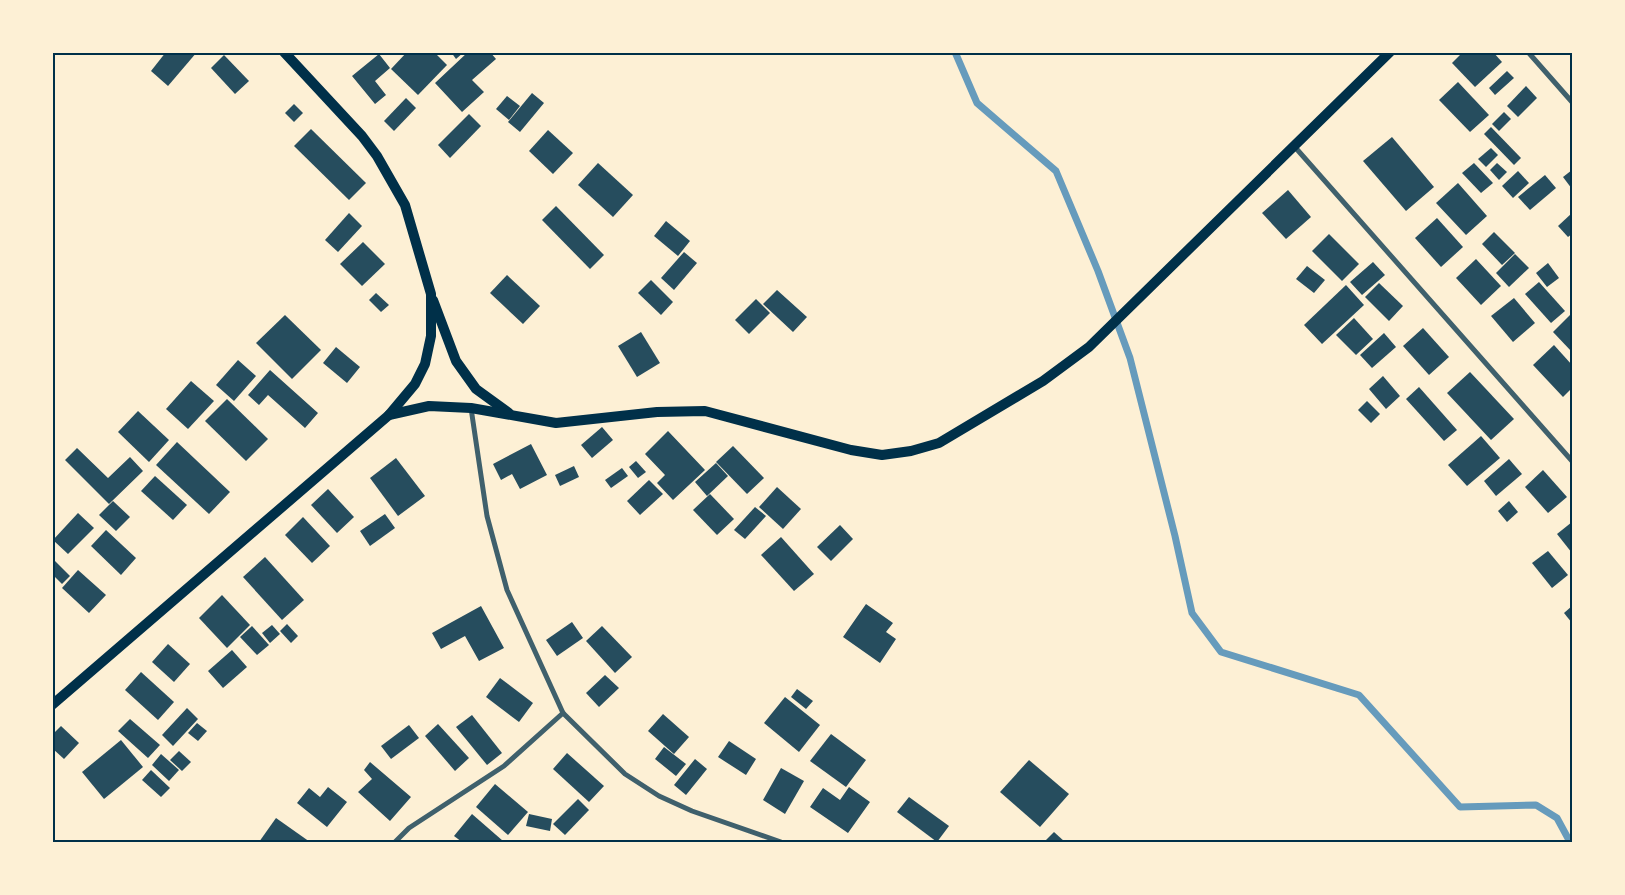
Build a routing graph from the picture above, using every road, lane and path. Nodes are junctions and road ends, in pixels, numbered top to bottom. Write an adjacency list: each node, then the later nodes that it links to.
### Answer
1 (284, 52): 6 (main road)
2 (1390, 52): 5 (main road)
3 (1528, 52): 4 (street)
4 (1572, 102)
5 (1293, 145): 9 (main road); 10 (street)
6 (431, 294): 8 (main road); 9 (main road)
7 (471, 408): 8 (main road); 9 (main road); 12 (street)
8 (389, 415): 11 (main road)
9 (512, 415)
10 (1572, 461)
11 (52, 705)
12 (563, 713): 13 (street); 14 (street)
13 (394, 842)
14 (781, 842)

